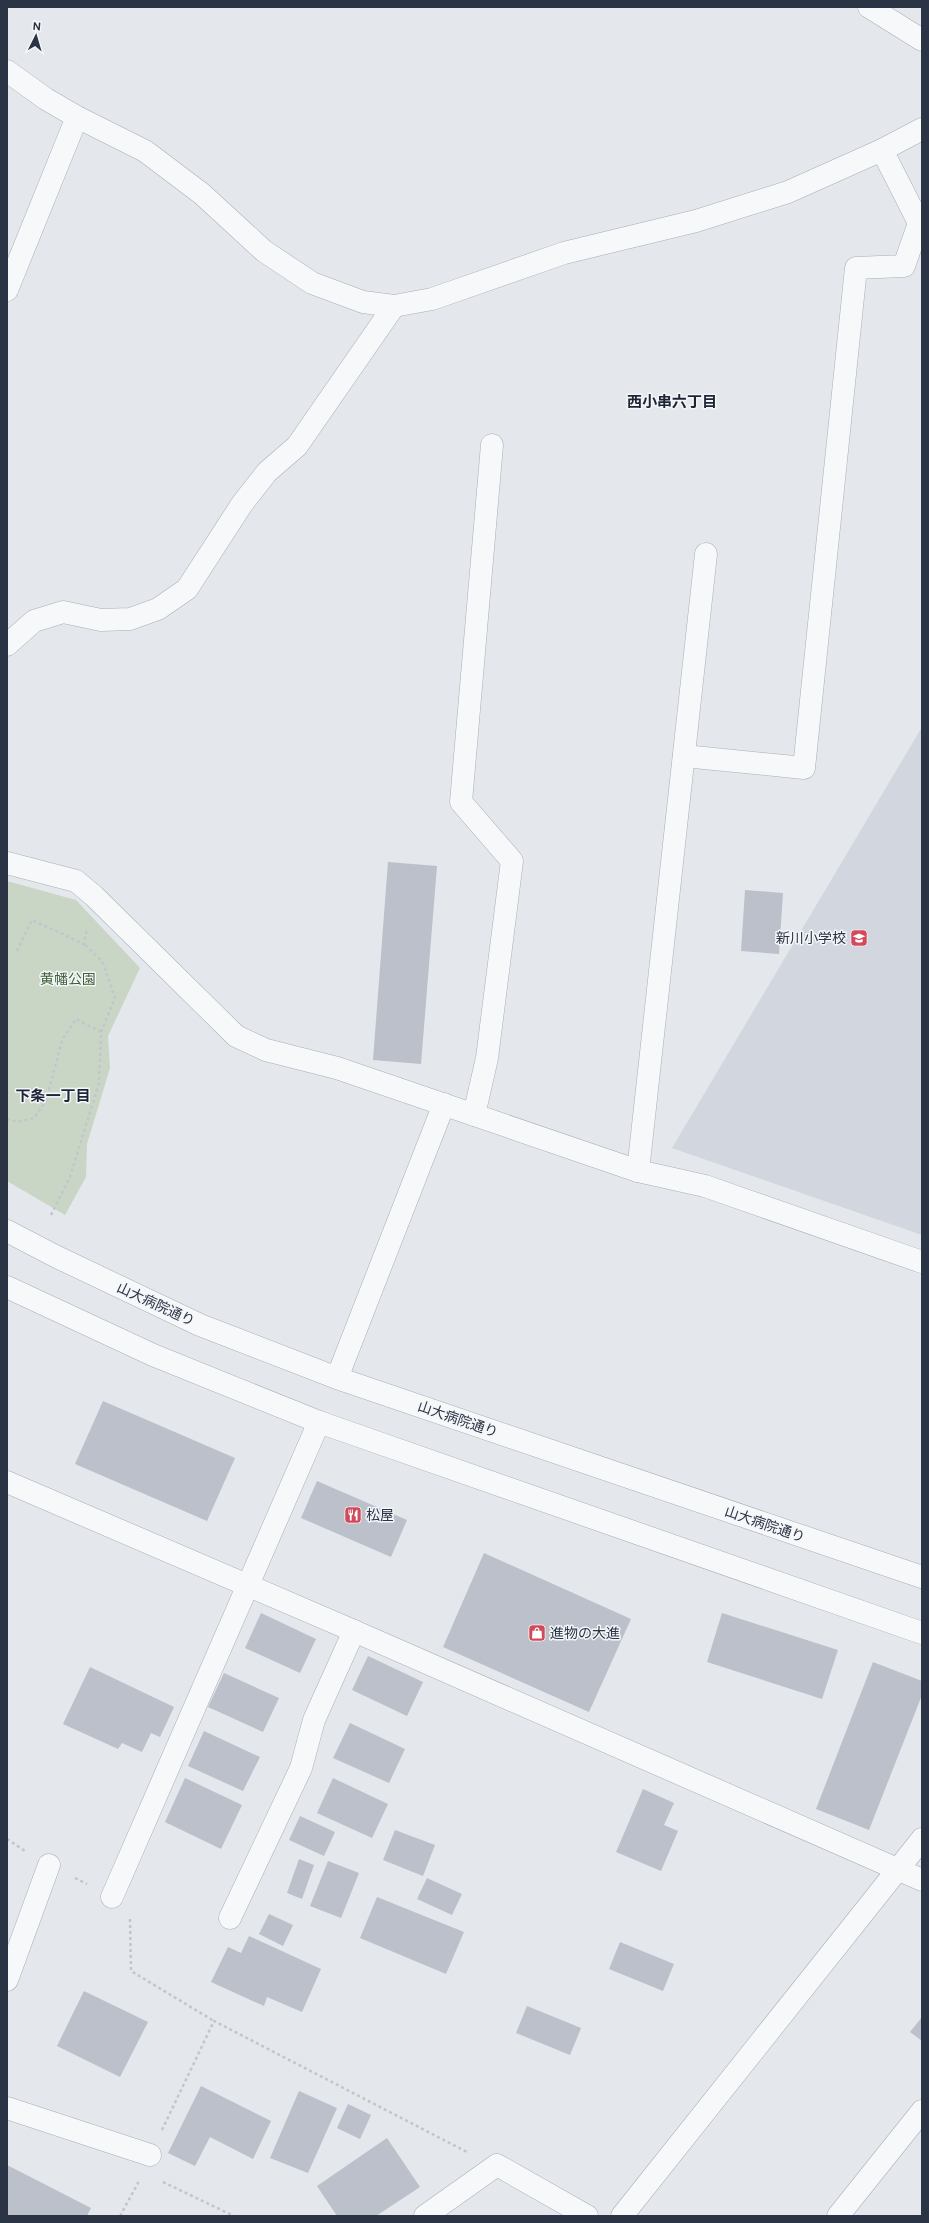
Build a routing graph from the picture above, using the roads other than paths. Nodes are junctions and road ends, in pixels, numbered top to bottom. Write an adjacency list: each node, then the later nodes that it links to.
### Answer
1 (869, 7): 2 (street)
2 (922, 40)
3 (7, 71): 4 (street)
4 (77, 117): 7 (street); 8 (street)
5 (922, 129): 6 (street)
6 (882, 150): 8 (street); 12 (street)
7 (7, 290)
8 (394, 306): 11 (street)
9 (492, 444): 15 (street)
10 (706, 554): 12 (street)
11 (7, 645)
12 (684, 756): 16 (street)
13 (7, 864): 14 (street)
14 (444, 1104): 15 (street); 20 (street)
15 (474, 1115): 16 (street)
16 (638, 1171): 18 (street)
17 (7, 1231): 20 (street, 山大病院通り)
18 (922, 1262)
19 (7, 1287): 21 (street)
20 (337, 1378): 23 (street, 山大病院通り)
21 (319, 1422): 24 (street); 26 (street)
22 (7, 1482): 24 (street)
23 (922, 1577)
24 (248, 1585): 25 (street); 31 (street)
25 (354, 1631): 29 (street); 32 (street)
26 (922, 1633)
27 (922, 1839): 29 (street)
28 (49, 1865): 33 (street)
29 (897, 1869): 30 (street); 39 (street)
30 (922, 1880)
31 (112, 1897)
32 (230, 1918)
33 (7, 1980)
34 (7, 2108): 36 (street)
35 (922, 2111): 40 (street)
36 (147, 2164)
37 (426, 2216): 38 (street)
38 (587, 2216)
39 (622, 2216)
40 (838, 2216)

